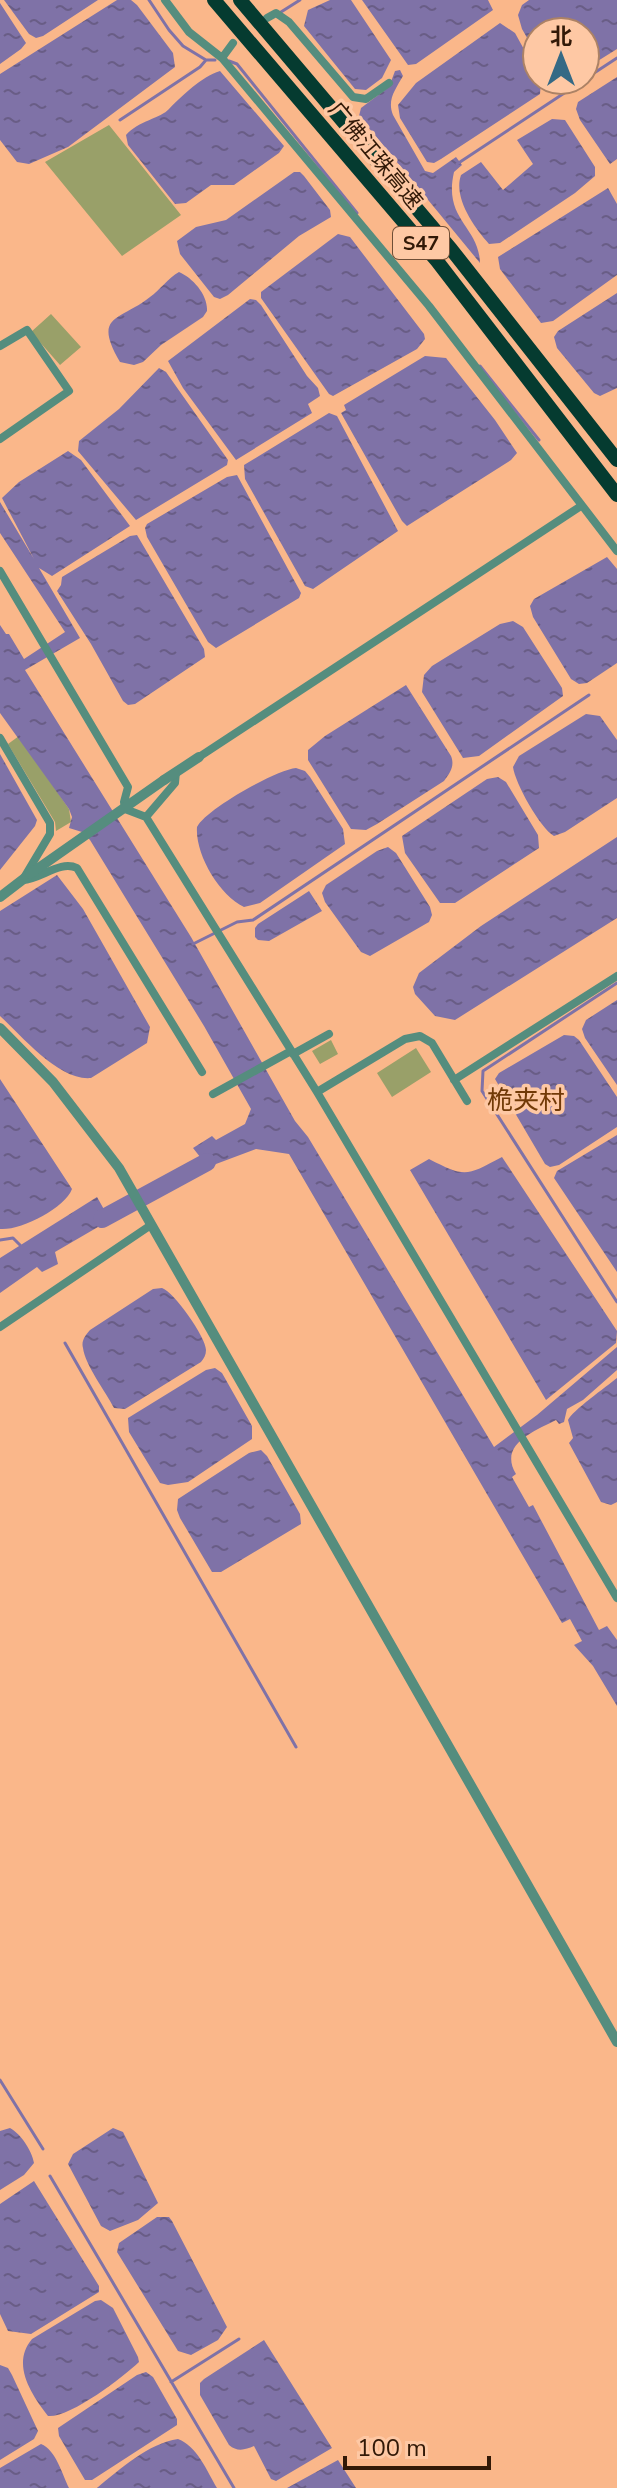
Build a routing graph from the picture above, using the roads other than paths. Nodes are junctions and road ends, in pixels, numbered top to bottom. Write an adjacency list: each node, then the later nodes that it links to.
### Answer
1 (165, 0): 6 (street)
2 (214, 0): 11 (highway, 广佛江珠高速 / S47)
3 (240, 0): 10 (highway, 广佛江珠高速 / S47)
4 (267, 18): 7 (street)
5 (233, 43): 6 (street)
6 (222, 58): 12 (street)
7 (389, 83)
8 (0, 346): 9 (street)
9 (0, 439)
10 (617, 460)
11 (617, 495)
12 (581, 506): 13 (street); 16 (street)
13 (617, 551)
14 (0, 571): 18 (street)
15 (0, 738): 19 (street)
16 (199, 757): 17 (street)
17 (176, 772): 18 (street); 19 (street, bridge)
18 (146, 817): 24 (street)
19 (26, 877): 20 (street); 25 (street)
20 (0, 897)
21 (617, 976): 26 (street)
22 (0, 1028): 30 (street)
23 (329, 1034): 24 (street)
24 (292, 1052): 27 (street); 28 (street)
25 (202, 1072)
26 (454, 1080): 27 (street); 29 (street)
27 (317, 1092): 32 (street)
28 (213, 1094)
29 (467, 1101)
30 (151, 1225): 31 (street); 33 (street)
31 (0, 1327)
32 (617, 1598)
33 (617, 2042)

